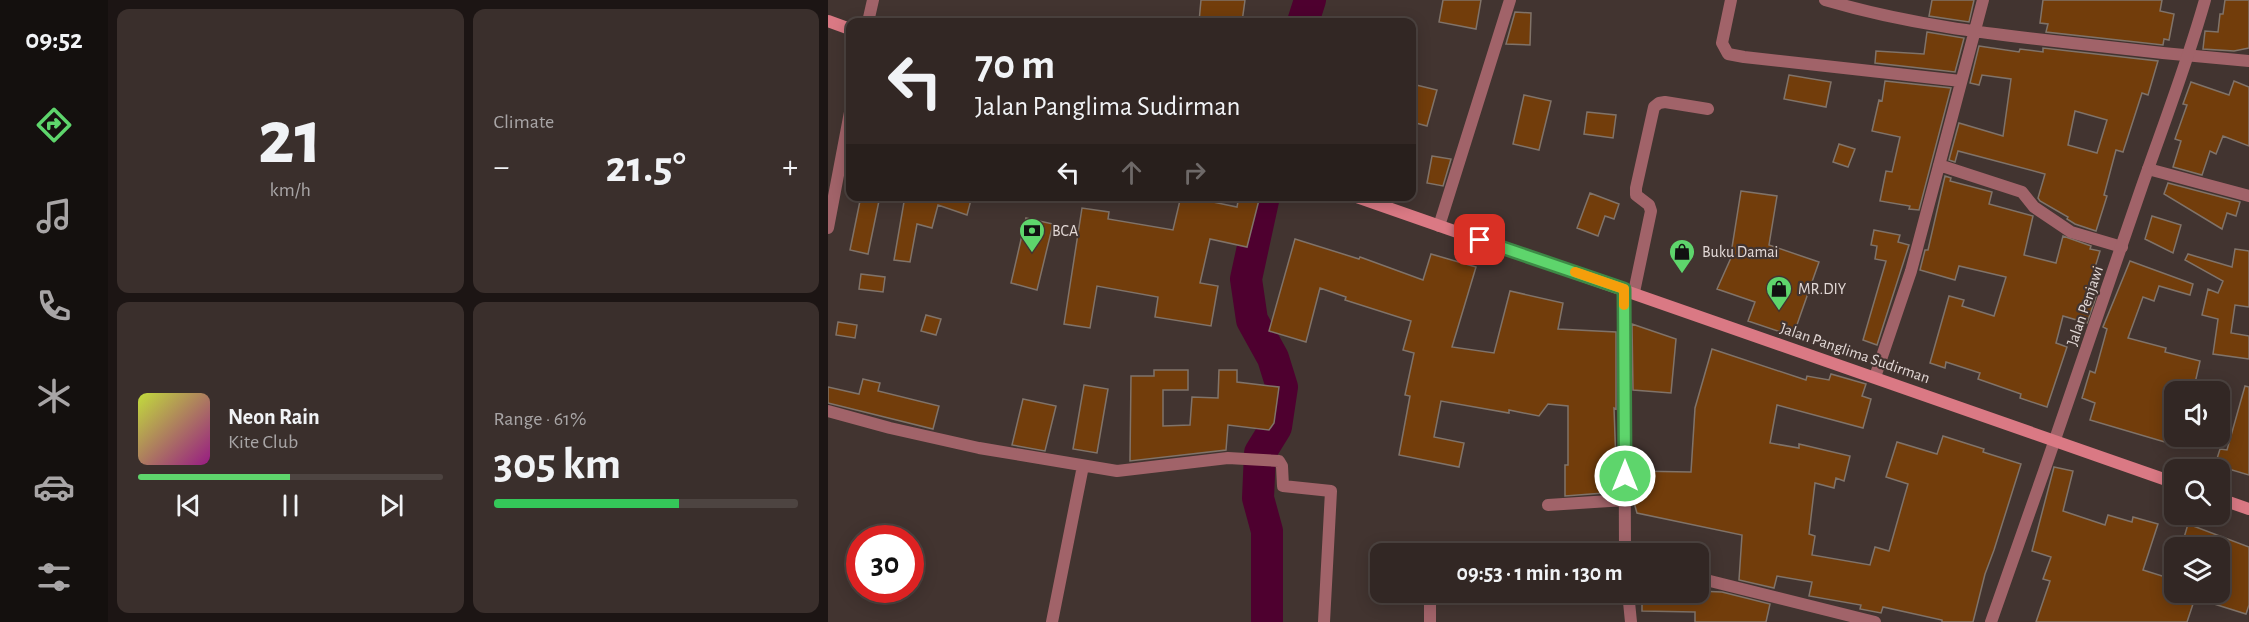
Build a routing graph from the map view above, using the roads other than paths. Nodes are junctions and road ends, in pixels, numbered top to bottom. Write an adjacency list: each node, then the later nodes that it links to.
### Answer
1 (873, 0): 7 (street)
2 (1510, 0): 20 (street)
3 (1731, 0): 13 (street)
4 (1825, 0): 10 (street)
5 (1983, 0): 10 (street)
6 (2205, 0): 11 (street, Jalan Penjawi)
7 (869, 18)
8 (828, 21): 9 (main road)
9 (846, 28)
10 (1976, 33): 11 (street); 13 (street)
11 (2189, 56): 12 (street); 17 (street, Jalan Penjawi)
12 (2249, 61)
13 (1961, 81): 16 (street)
14 (1708, 109): 23 (street)
15 (846, 133): 21 (street)
16 (1939, 165): 22 (street); 24 (street)
17 (2148, 169): 18 (street); 22 (street, Jalan Penjawi)
18 (2249, 196)
19 (1368, 201): 20 (main road, Jalan Panglima Sudirman)
20 (1439, 226): 23 (main road, Jalan Panglima Sudirman)
21 (828, 228)
22 (2122, 247): 26 (street, Jalan Penjawi)
23 (1629, 291): 24 (main road, Jalan Panglima Sudirman); 29 (street)
24 (1875, 377): 26 (main road, Jalan Panglima Sudirman)
25 (828, 411): 27 (street)
26 (2056, 441): 28 (main road, Jalan Panglima Sudirman); 42 (street, Jalan Penjawi)
27 (1083, 466): 37 (street); 38 (street)
28 (2164, 479)
29 (1625, 500): 31 (street); 33 (street)
30 (2230, 502): 32 (main road)
31 (1548, 506)
32 (2249, 509)
33 (1625, 543)
34 (1709, 581): 41 (street)
35 (1430, 603): 39 (street)
36 (1629, 603): 40 (street)
37 (1052, 622)
38 (1324, 622)
39 (1430, 622)
40 (1630, 622)
41 (1875, 622)
42 (1992, 622)

